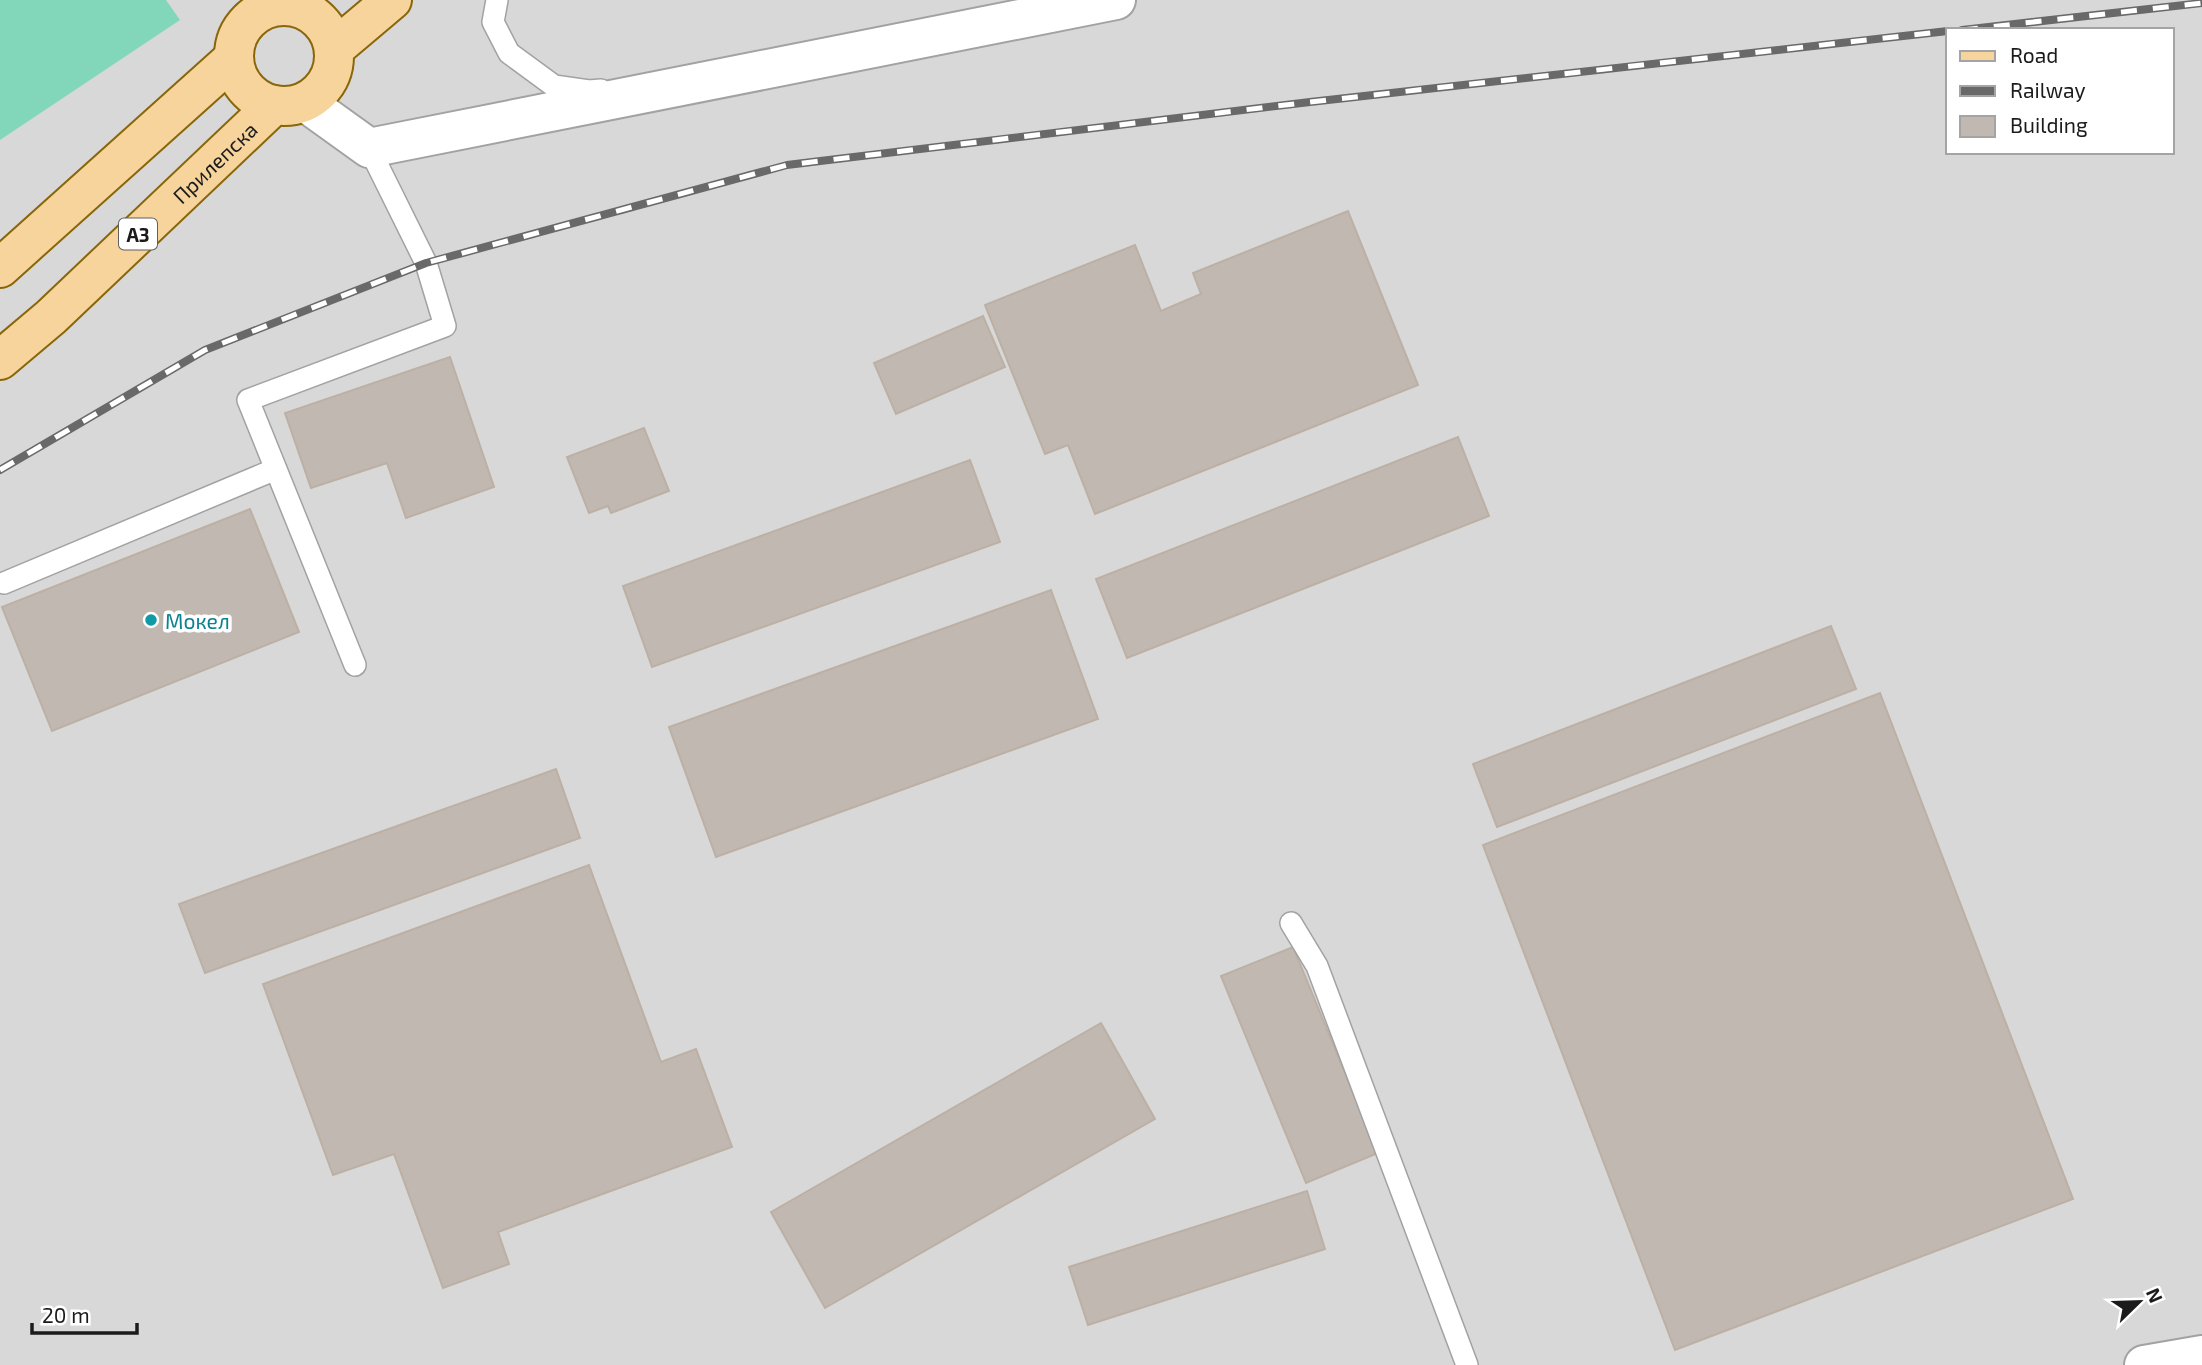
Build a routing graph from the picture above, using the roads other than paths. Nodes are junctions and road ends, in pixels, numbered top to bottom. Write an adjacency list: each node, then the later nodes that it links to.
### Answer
1 (392, 0): 5 (main road)
2 (497, 0): 7 (lane)
3 (1116, 0): 7 (street)
4 (311, 5): 5 (main road); 6 (main road)
5 (334, 49): 8 (main road, A3)
6 (234, 58): 8 (main road); 10 (main road)
7 (721, 79): 9 (street)
8 (290, 104): 9 (street); 11 (main road, Прилепска / A3)
9 (369, 149): 12 (lane)
10 (0, 268)
11 (0, 360)
12 (276, 469): 13 (lane); 14 (lane)
13 (4, 583)
14 (355, 665)
15 (1291, 923): 17 (lane)
16 (2202, 1355): 18 (street)
17 (1467, 1365)
18 (2144, 1365)

